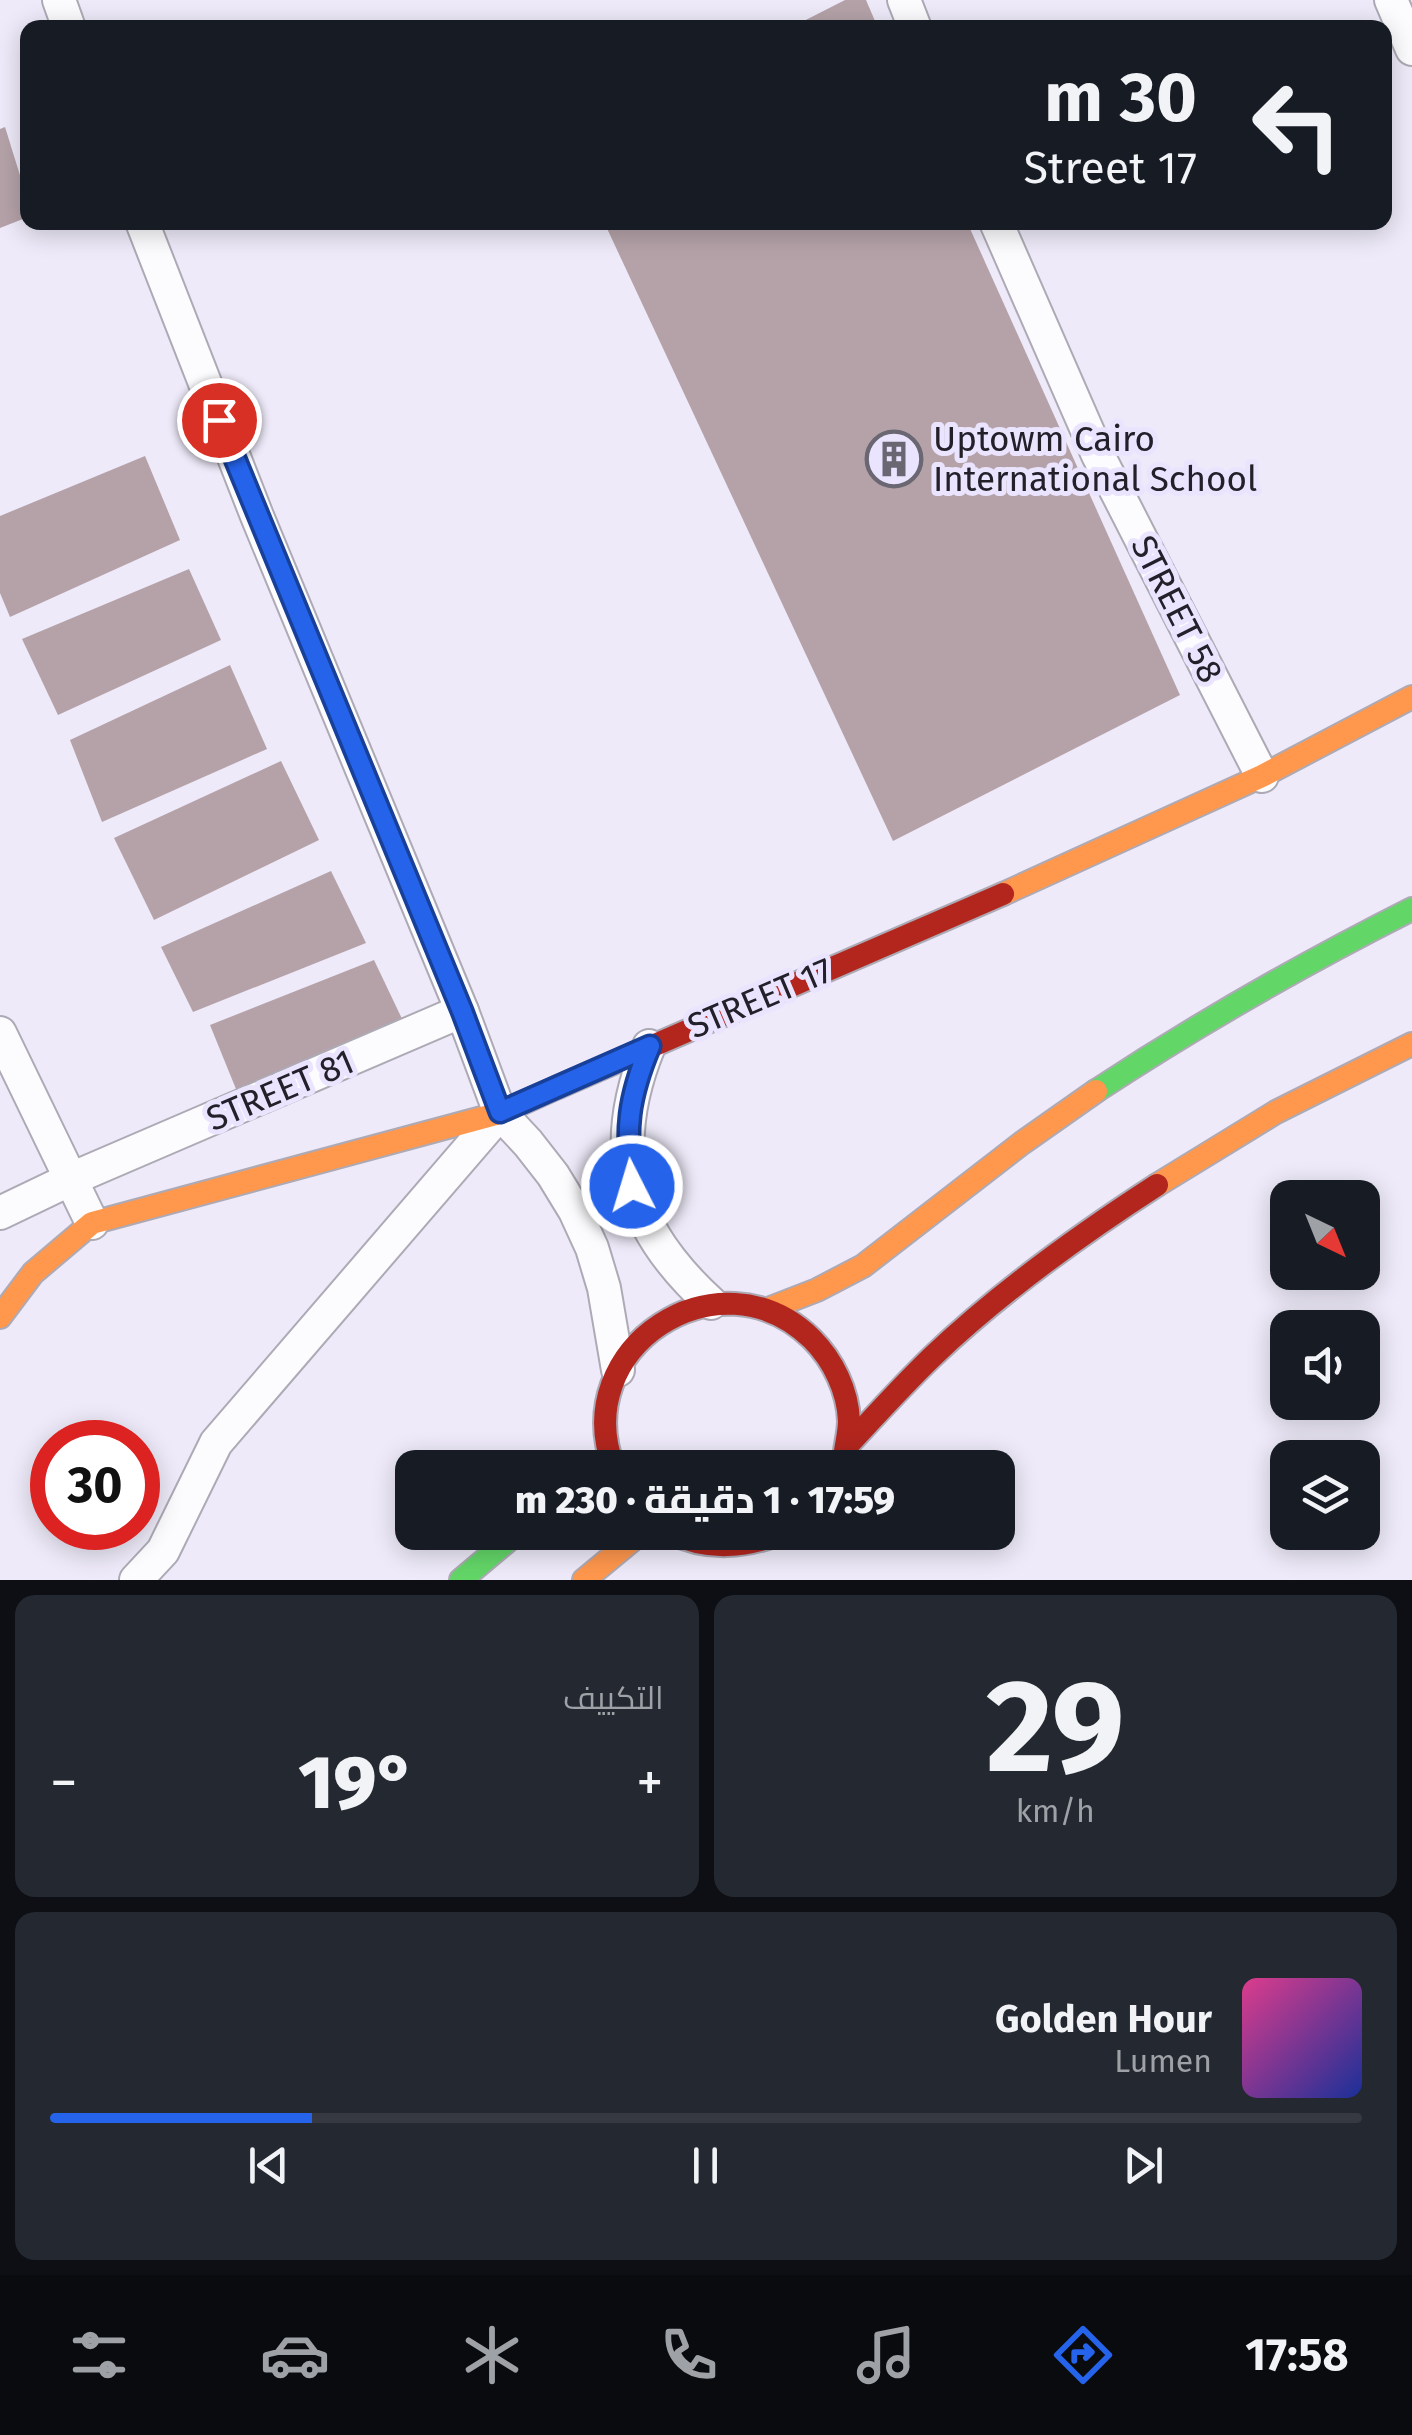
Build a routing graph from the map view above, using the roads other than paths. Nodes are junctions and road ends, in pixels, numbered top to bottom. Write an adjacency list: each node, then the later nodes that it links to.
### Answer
1 (1391, 0): 2 (street)
2 (1412, 49)
3 (145, 230): 8 (street)
4 (1000, 230): 6 (street, STREET 58)
5 (1412, 698): 6 (main road, STREET 17)
6 (1262, 776): 11 (main road, STREET 17)
7 (1412, 909): 17 (main road)
8 (462, 1011): 12 (street); 13 (street, STREET 81)
9 (0, 1033): 13 (street)
10 (1412, 1044): 22 (main road)
11 (650, 1046): 12 (main road, STREET 17); 16 (street)
12 (500, 1112): 15 (main road, STREET 17); 19 (street); 25 (street)
13 (71, 1179): 14 (street, STREET 81); 15 (street)
14 (0, 1213)
15 (92, 1224): 18 (main road, STREET 17)
16 (711, 1303): 17 (main road); 19 (main road)
17 (768, 1309): 21 (main road)
18 (0, 1317)
19 (618, 1370): 20 (main road)
20 (606, 1450)
21 (845, 1450)
22 (850, 1450)
23 (497, 1550): 26 (main road)
24 (620, 1550): 27 (main road)
25 (136, 1580)
26 (462, 1580)
27 (584, 1580)

